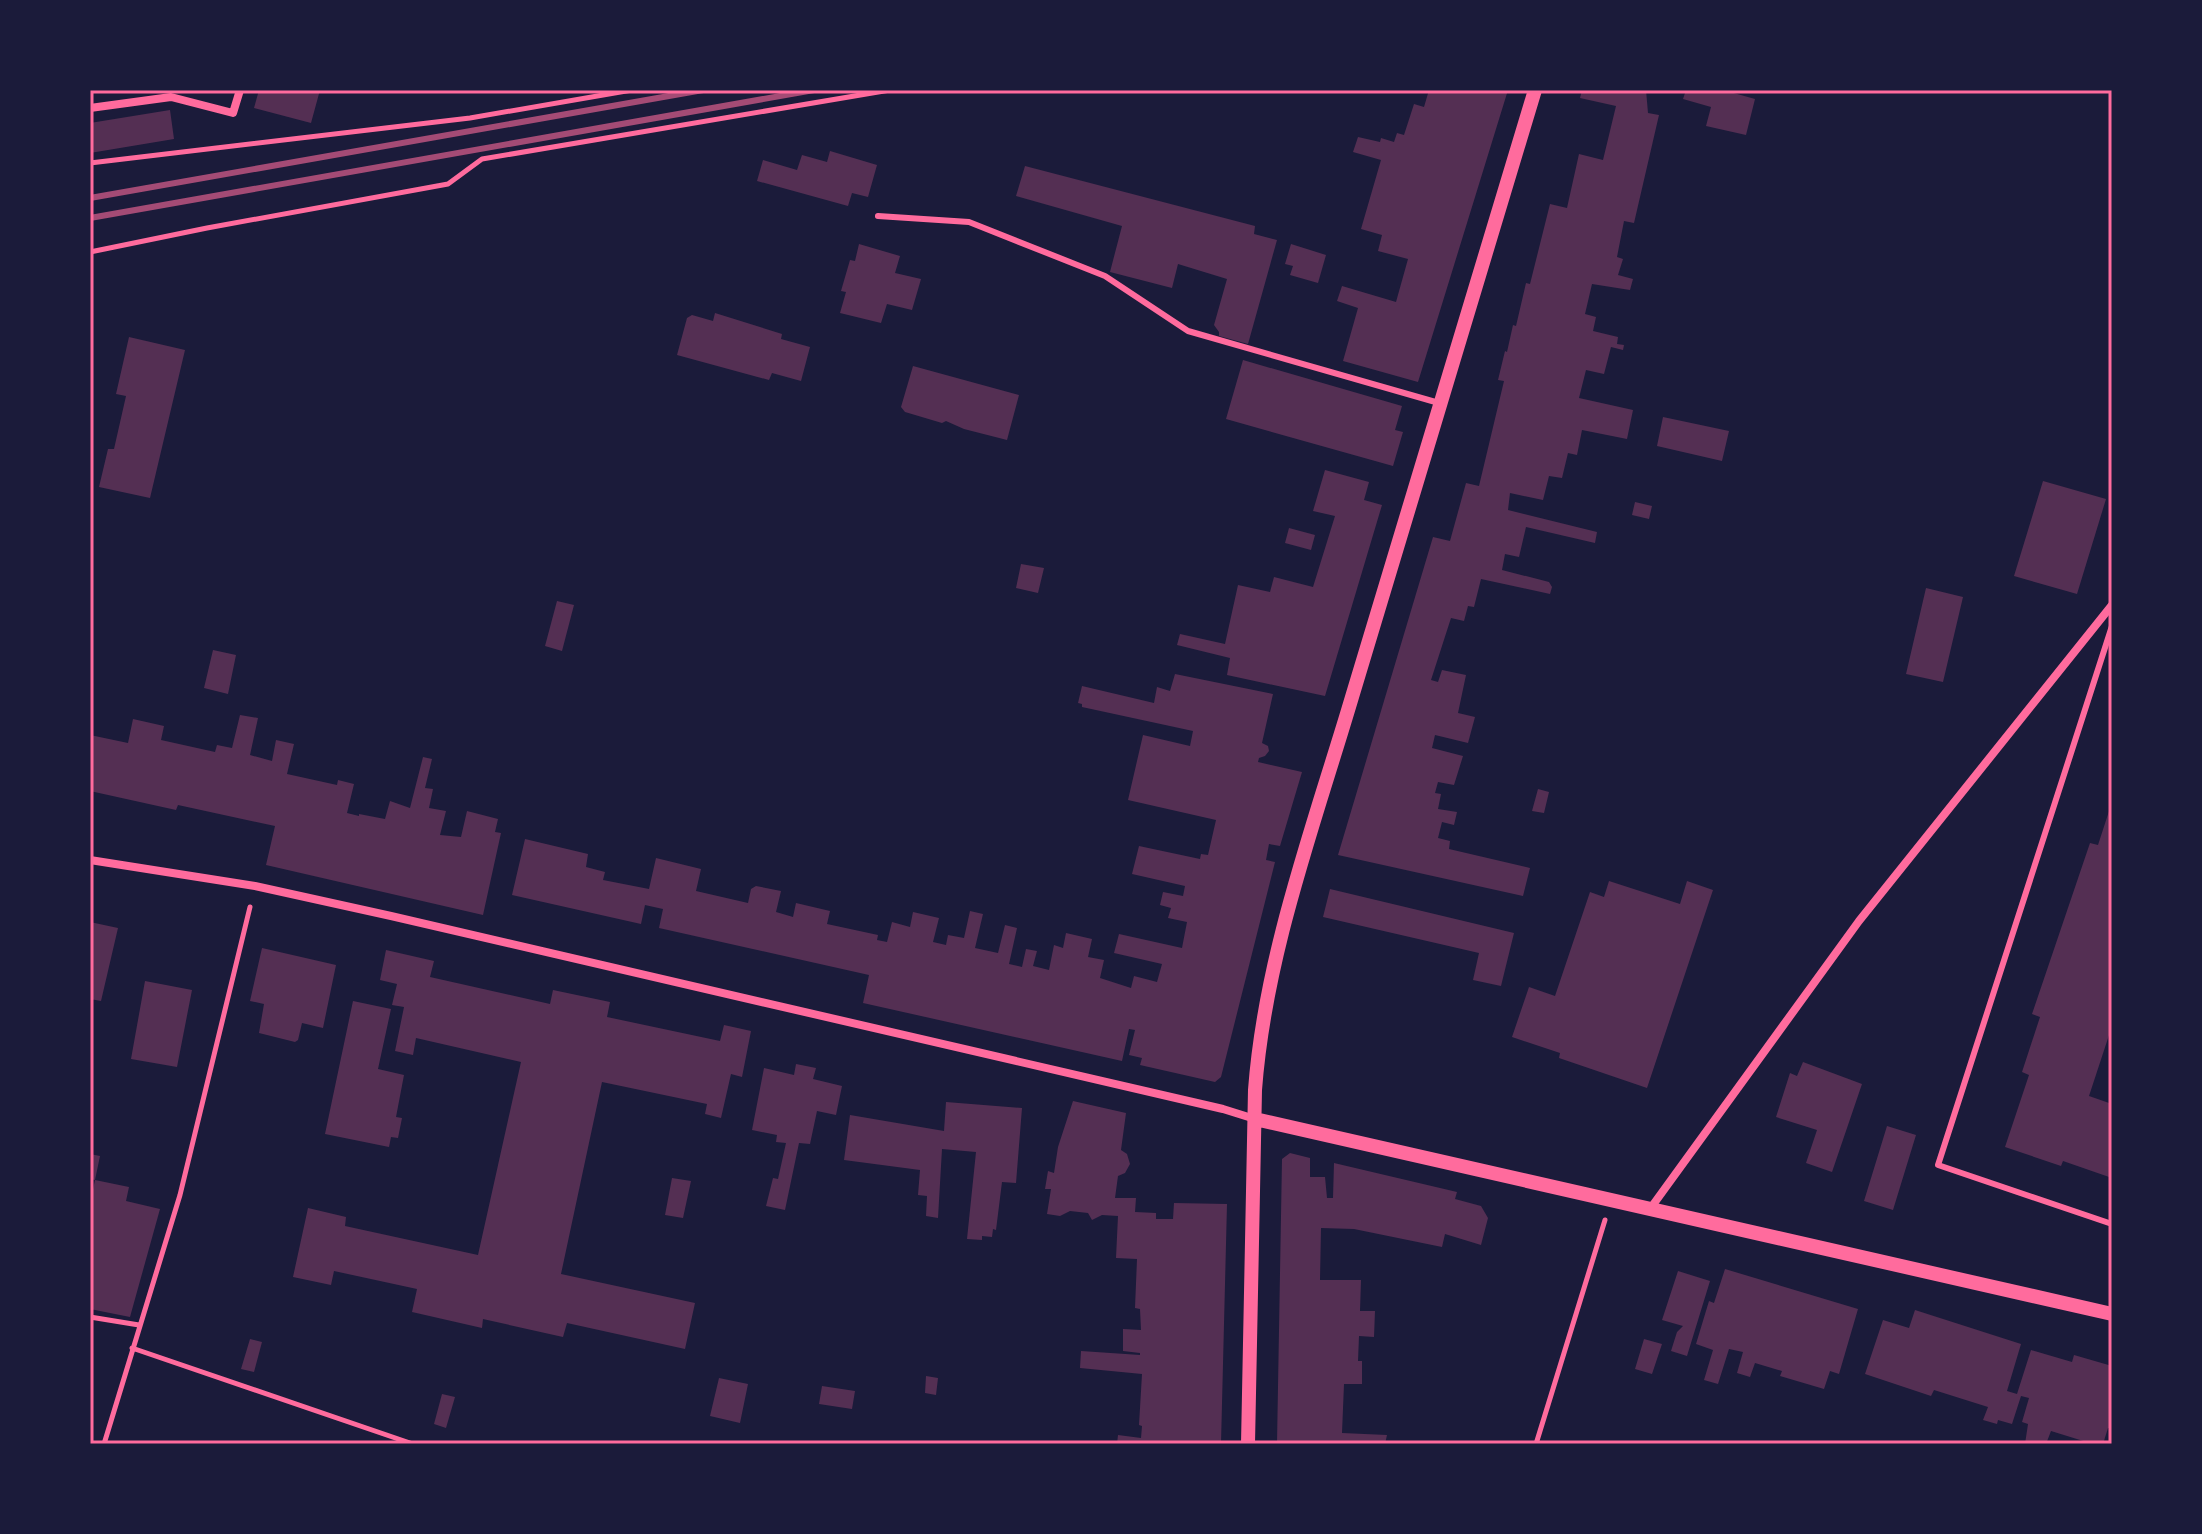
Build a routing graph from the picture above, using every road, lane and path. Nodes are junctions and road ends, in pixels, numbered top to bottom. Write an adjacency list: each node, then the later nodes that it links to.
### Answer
1 (240, 90): 5 (street)
2 (632, 90): 6 (path)
3 (890, 90): 8 (path)
4 (1535, 90): 9 (street)
5 (90, 108)
6 (90, 163)
7 (878, 216): 9 (lane)
8 (90, 252)
9 (1442, 404): 14 (street)
10 (2112, 605): 16 (street)
11 (2112, 626): 17 (lane)
12 (90, 860): 13 (street)
13 (255, 886): 14 (street); 20 (path)
14 (1255, 1119): 15 (street); 24 (street)
15 (1611, 1200): 16 (street); 25 (path)
16 (1650, 1209): 18 (street)
17 (2112, 1224)
18 (2112, 1314)
19 (90, 1317): 20 (path)
20 (139, 1325): 21 (path)
21 (132, 1348): 22 (path); 23 (path)
22 (104, 1444)
23 (413, 1444)
24 (1248, 1444)
25 (1536, 1444)

